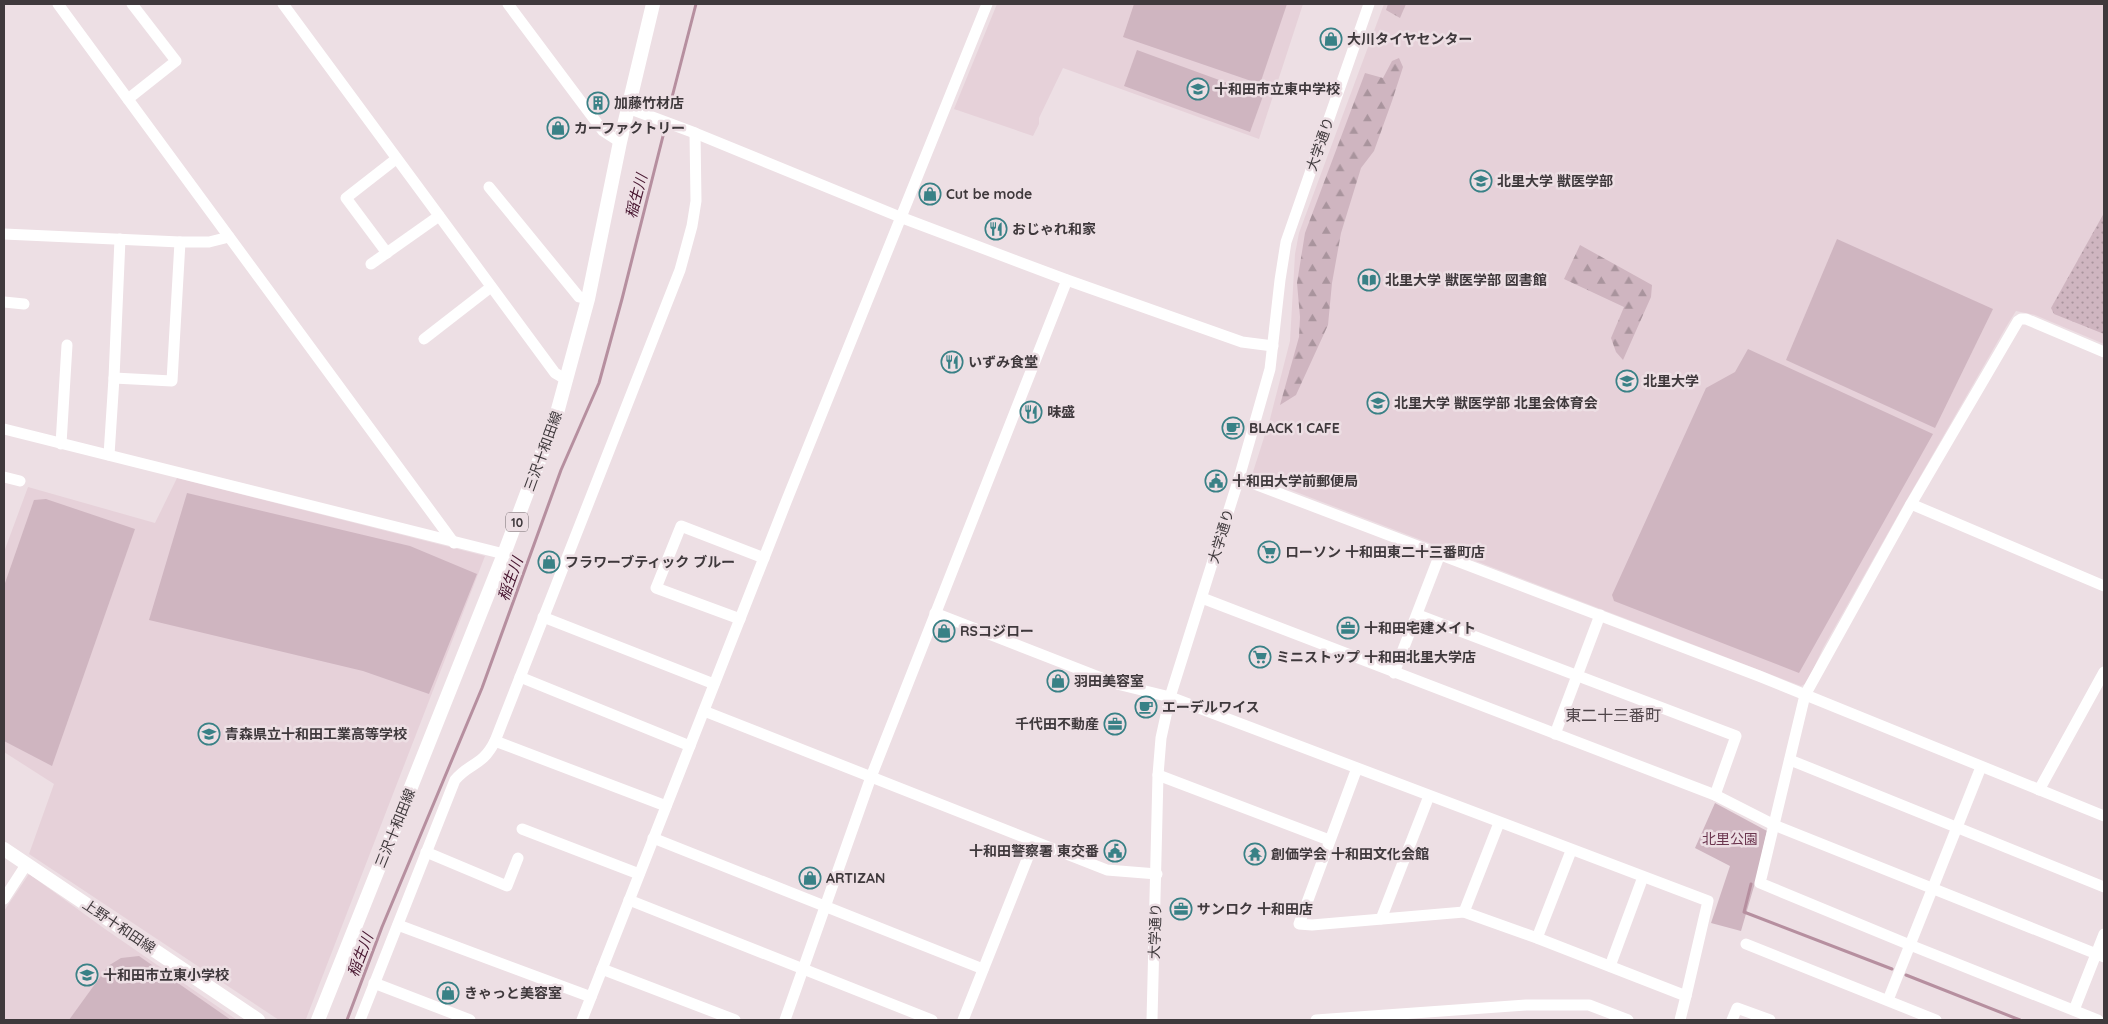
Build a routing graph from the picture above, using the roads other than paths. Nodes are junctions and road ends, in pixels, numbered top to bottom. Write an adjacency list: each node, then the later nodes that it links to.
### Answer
1 (58, 4): 8 (street)
2 (132, 4): 8 (street)
3 (283, 4): 12 (street)
4 (508, 4): 11 (street)
5 (653, 4): 9 (main road, 三沢十和田線 / 10)
6 (987, 4): 15 (street)
7 (1369, 4): 29 (street, 大学通り)
8 (128, 99): 17 (street)
9 (628, 108): 10 (street); 11 (main road, 三沢十和田線 / 10)
10 (695, 132): 15 (street); 49 (street)
11 (620, 142): 24 (main road, 三沢十和田線 / 10)
12 (396, 159): 14 (street); 20 (street)
13 (489, 187): 24 (street)
14 (438, 216): 20 (street); 23 (street)
15 (900, 217): 22 (street); 43 (street)
16 (4, 234): 18 (street)
17 (229, 237): 19 (street); 40 (street)
18 (120, 239): 19 (street); 31 (street)
19 (180, 242): 31 (street)
20 (386, 253): 21 (street)
21 (371, 264)
22 (1067, 280): 29 (street); 46 (street)
23 (491, 287): 27 (street); 32 (street)
24 (588, 299): 32 (main road, 三沢十和田線 / 10)
25 (4, 302): 26 (street)
26 (24, 304)
27 (424, 339)
28 (67, 346): 34 (street)
29 (1273, 346): 37 (street, 大学通り)
30 (2104, 352): 39 (street)
31 (114, 378): 35 (street)
32 (567, 380): 41 (main road, 三沢十和田線 / 10)
33 (4, 429): 34 (street)
34 (61, 444): 35 (street)
35 (109, 455): 40 (street)
36 (4, 477): 38 (street)
37 (1240, 478): 42 (street); 45 (street, 大学通り)
38 (20, 481)
39 (1911, 504): 44 (street); 56 (street)
40 (454, 543): 41 (street)
41 (504, 554): 110 (main road, 三沢十和田線 / 10)
42 (1440, 554): 47 (street); 48 (street)
43 (764, 558): 50 (street); 50 (street)
44 (2104, 586)
45 (1202, 598): 52 (street); 57 (street, 大学通り)
46 (935, 613): 57 (street); 66 (street)
47 (1418, 615): 52 (street); 53 (street)
48 (1600, 616): 53 (street); 56 (street)
49 (543, 617): 54 (street); 55 (street)
50 (740, 619): 55 (street)
51 (2104, 672): 67 (street)
52 (1394, 673): 59 (street)
53 (1577, 676): 59 (street); 68 (street)
54 (520, 677): 60 (street); 61 (street)
55 (714, 684): 58 (street)
56 (1805, 695): 62 (street); 63 (street)
57 (1170, 697): 64 (street); 65 (street, 大学通り)
58 (704, 711): 61 (street); 66 (street)
59 (1555, 734): 68 (street)
60 (495, 741): 70 (street); 81 (street)
61 (690, 746): 70 (street)
62 (1790, 760): 73 (street); 74 (street)
63 (1981, 767): 67 (street); 74 (street)
64 (1357, 768): 69 (street); 77 (street)
65 (1158, 774): 77 (street); 85 (street, 大学通り)
66 (871, 777): 78 (street); 91 (street)
67 (2038, 790): 71 (street)
68 (1714, 795): 73 (street)
69 (1429, 796): 72 (street); 93 (street)
70 (666, 806): 76 (street)
71 (2104, 816)
72 (1499, 823): 80 (street); 92 (street)
73 (1774, 825): 88 (street); 98 (street)
74 (1957, 828): 87 (street); 88 (street)
75 (522, 829): 84 (street)
76 (653, 838): 84 (street); 91 (street)
77 (1330, 840): 93 (street)
78 (1034, 842): 85 (street); 102 (street)
79 (4, 850): 83 (main road, 上野十和田線)
80 (1571, 850): 86 (street); 96 (street)
81 (426, 852): 82 (street); 94 (street)
82 (518, 858)
83 (26, 865): 89 (street); 109 (main road, 上野十和田線)
84 (639, 874): 90 (street)
85 (1157, 874): 118 (street, 大学通り)
86 (1643, 877): 100 (street); 105 (street)
87 (2104, 887)
88 (1933, 888): 98 (street); 99 (street)
89 (4, 898)
90 (629, 900): 101 (street); 103 (street)
91 (825, 907): 102 (street); 103 (street)
92 (1464, 912): 93 (street); 96 (street)
93 (1381, 919)
94 (398, 925): 104 (street); 106 (street)
95 (2104, 934): 99 (street)
96 (1537, 938): 100 (street)
97 (1746, 944): 107 (street)
98 (1910, 945): 107 (street); 108 (street)
99 (2100, 956): 108 (street)
100 (1610, 966): 105 (street)
101 (602, 969): 106 (street); 114 (street)
102 (983, 969): 117 (street)
103 (803, 970): 115 (street); 116 (street)
104 (374, 983): 111 (street); 112 (street)
105 (1686, 996): 121 (street)
106 (591, 997): 113 (street)
107 (1888, 1000): 124 (street)
108 (2074, 1010): 125 (street)
109 (258, 1020)
110 (318, 1020)
111 (360, 1020)
112 (470, 1020)
113 (582, 1020)
114 (735, 1020)
115 (785, 1020)
116 (932, 1020)
117 (963, 1020)
118 (1152, 1020)
119 (1316, 1020): 120 (street)
120 (1628, 1020)
121 (1680, 1020)
122 (1732, 1020): 123 (street)
123 (1770, 1020)
124 (1936, 1020)
125 (2098, 1020)

